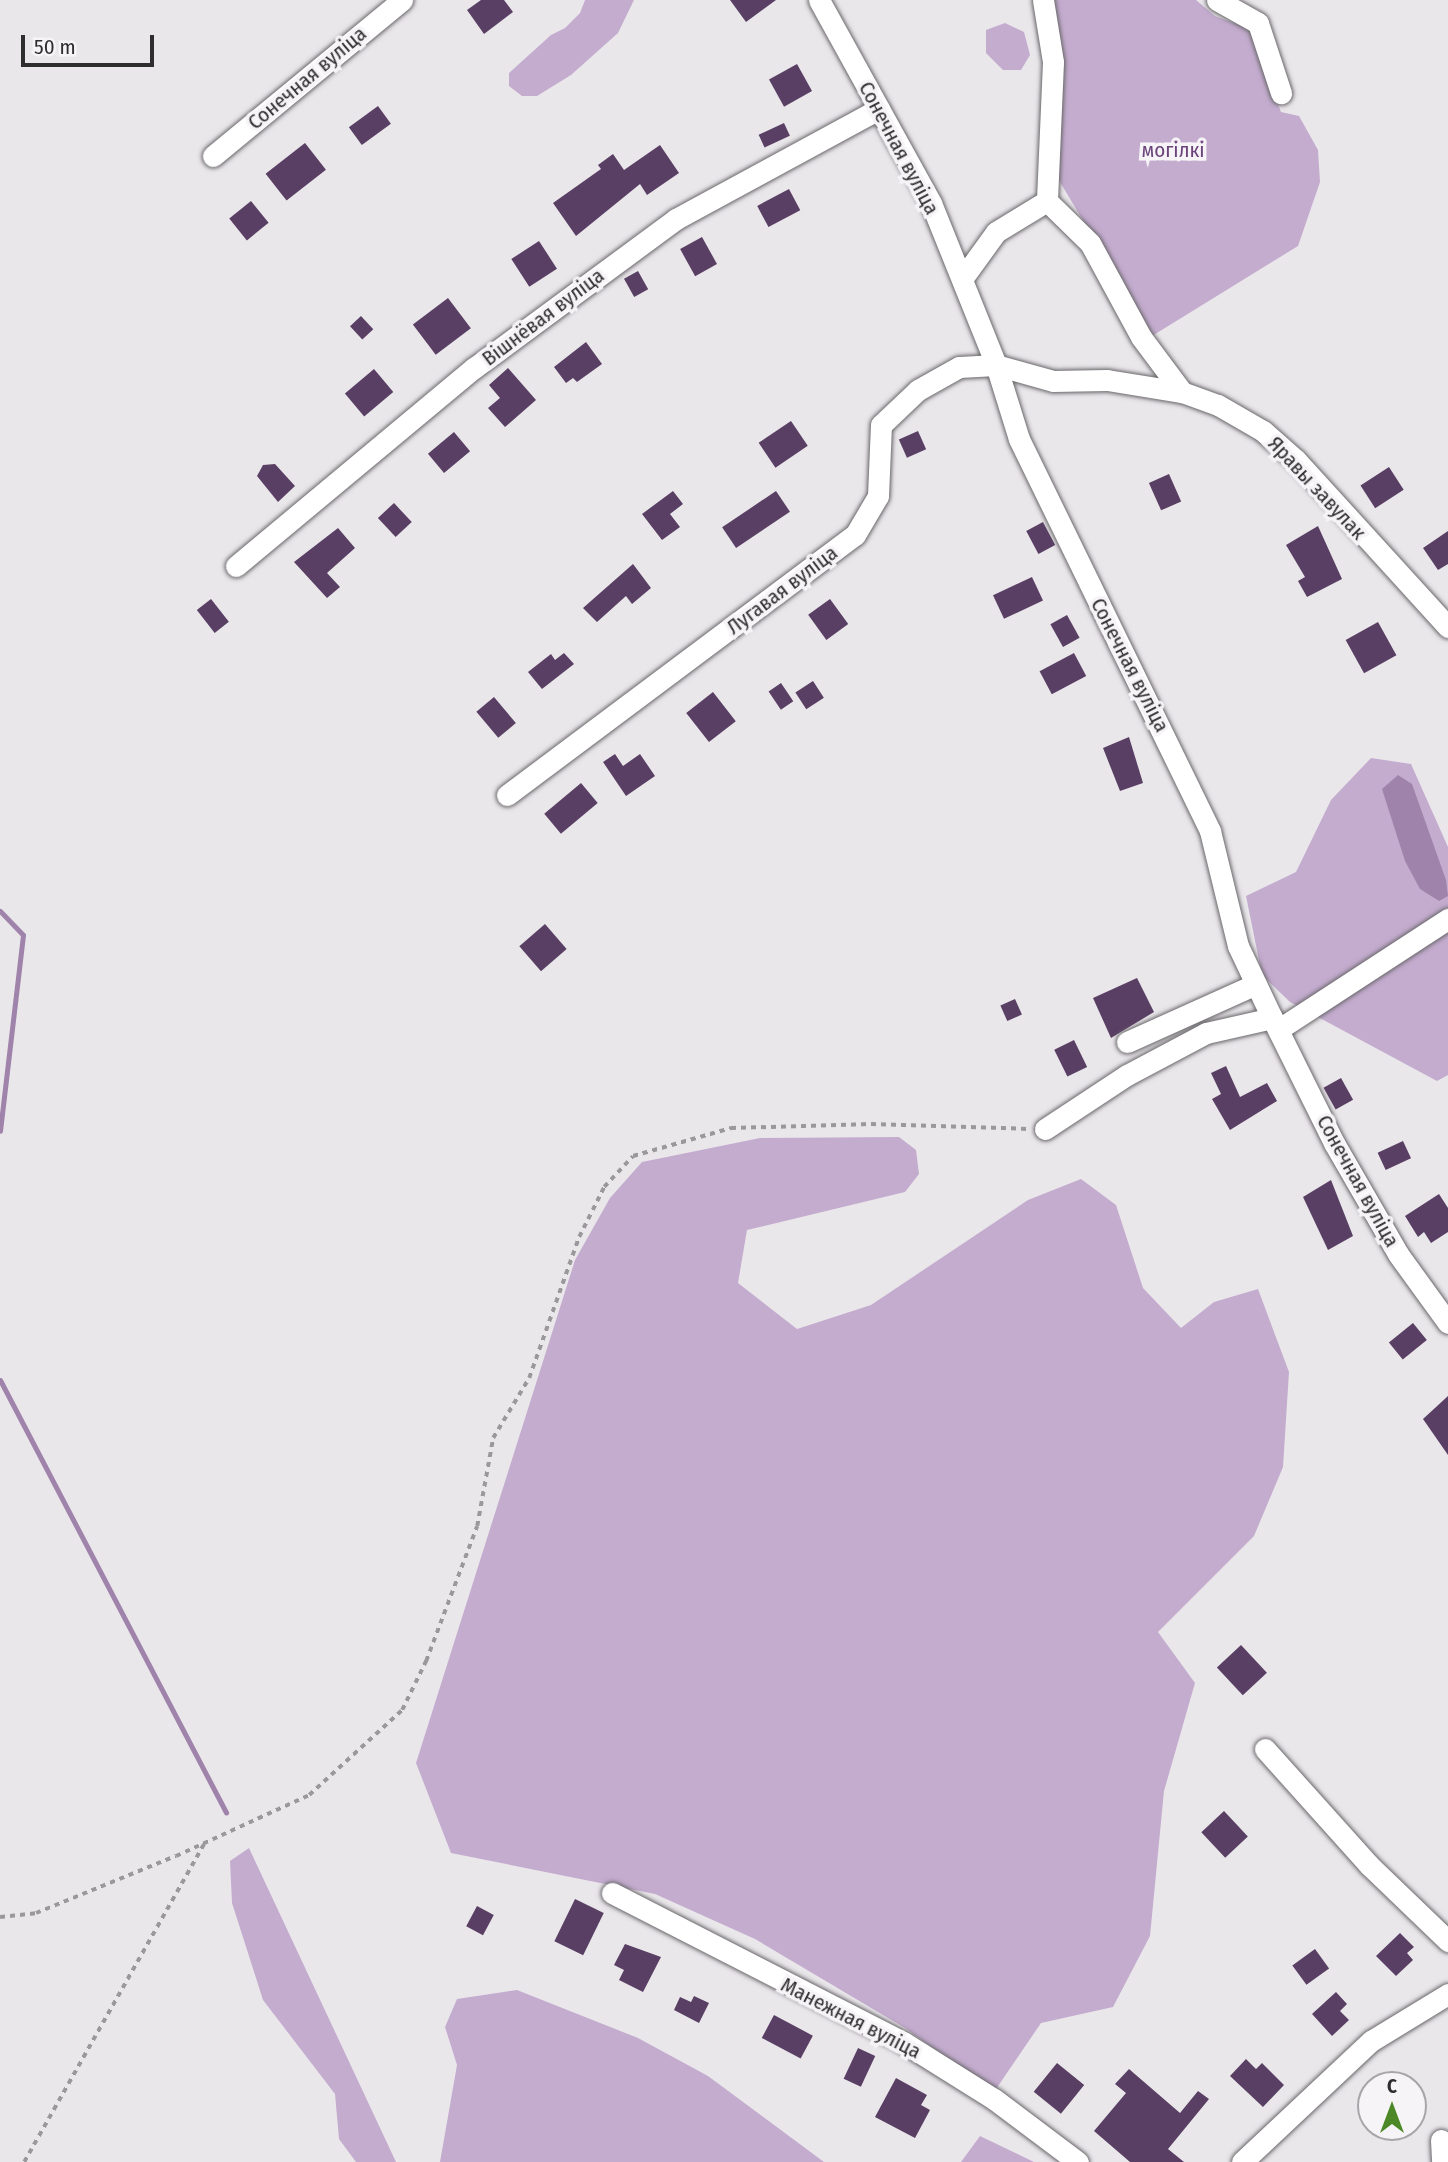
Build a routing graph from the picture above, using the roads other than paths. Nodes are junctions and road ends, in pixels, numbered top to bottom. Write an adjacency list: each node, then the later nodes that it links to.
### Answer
1 (402, 0): 7 (street, Сонечная вуліца)
2 (819, 0): 6 (street, Сонечная вуліца)
3 (1043, 0): 8 (street)
4 (1217, 0): 5 (street)
5 (1281, 93)
6 (879, 110): 9 (street, Сонечная вуліца); 12 (street, Вішнёвая вуліца)
7 (213, 156)
8 (1047, 201): 9 (street); 11 (street)
9 (962, 279): 10 (street, Сонечная вуліца)
10 (996, 365): 11 (street, Яравы завулак); 14 (street, Лугавая вуліца); 16 (street, Сонечная вуліца)
11 (1182, 392): 13 (street, Яравы завулак)
12 (236, 566)
13 (1448, 627)
14 (507, 795)
15 (1448, 919): 17 (street)
16 (1256, 984): 17 (street, Сонечная вуліца); 18 (street)
17 (1275, 1024): 19 (street); 20 (street, Сонечная вуліца)
18 (1126, 1042)
19 (1045, 1129)
20 (1448, 1323)
21 (1265, 1749): 23 (street)
22 (612, 1893): 26 (street, Манежная вуліца)
23 (1448, 1941)
24 (1448, 1994): 27 (street)
25 (1441, 2140): 28 (street)
26 (1078, 2162)
27 (1242, 2162)
28 (1442, 2162)

